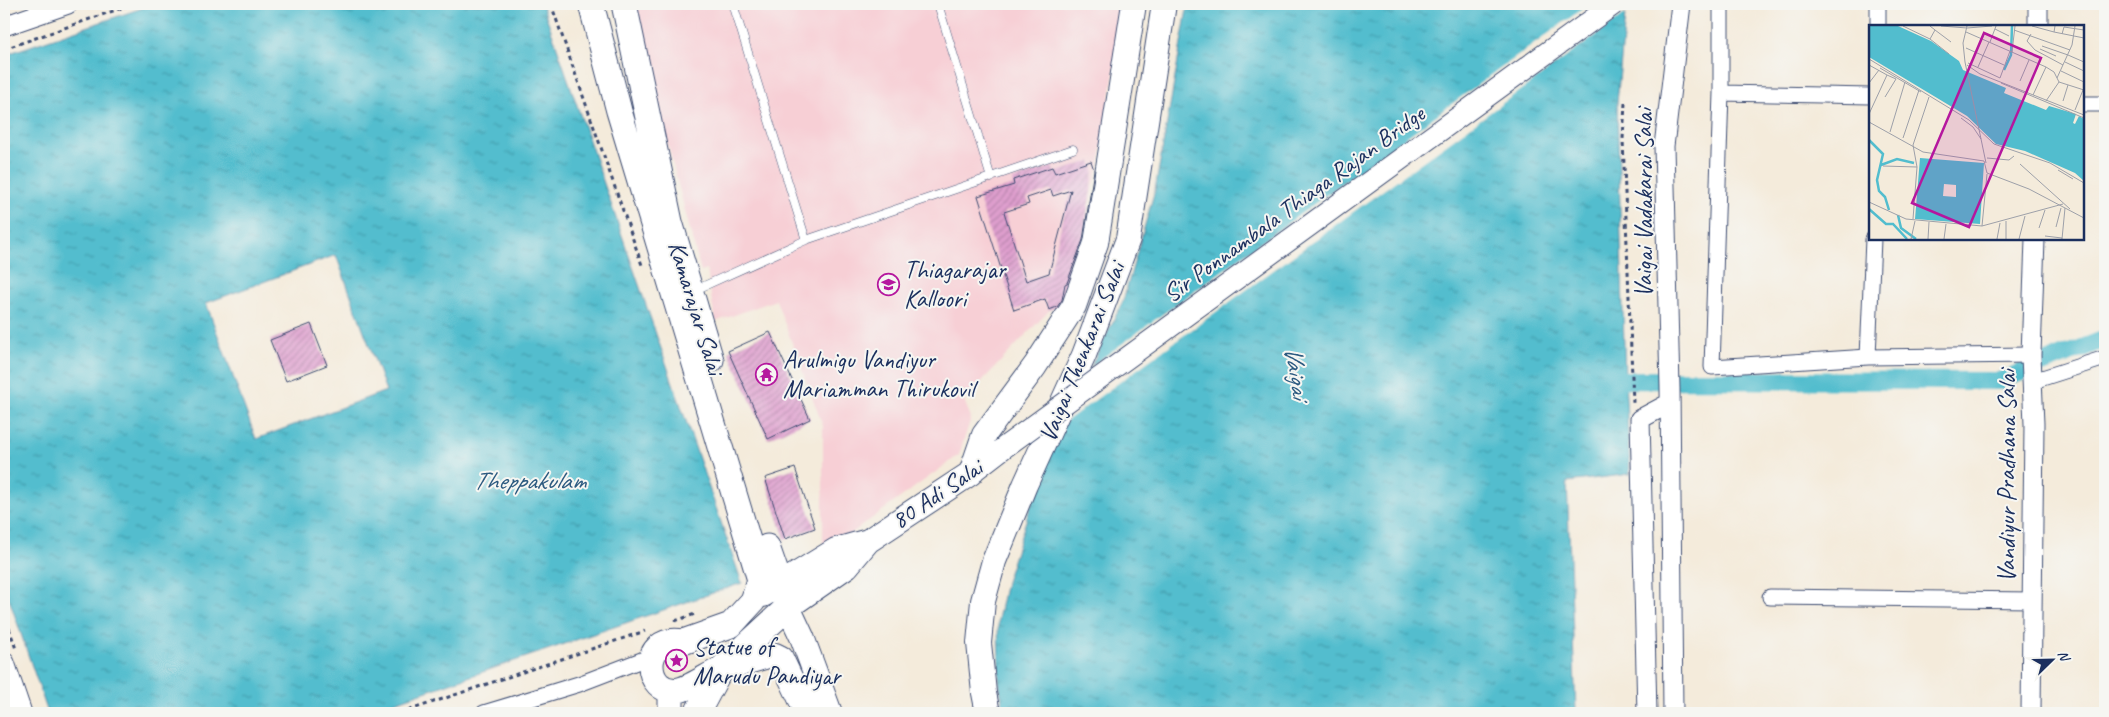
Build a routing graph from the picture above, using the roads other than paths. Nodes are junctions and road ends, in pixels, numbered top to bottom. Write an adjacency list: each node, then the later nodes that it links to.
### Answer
1 (68, 4): 15 (street)
2 (591, 4): 25 (highway, Kamarajar Salai)
3 (624, 4): 25 (highway, Kamarajar Salai)
4 (733, 4): 22 (lane)
5 (938, 4): 21 (lane)
6 (1134, 4): 32 (main road, Vaigai Thenkarai Salai)
7 (1164, 4): 41 (main road, Vaigai Thenkarai Salai)
8 (1614, 4): 31 (main road, Sir Ponnambala Thiaga Rajan Bridge, bridge)
9 (1680, 4): 30 (street, Vaigai Vadakarai Salai)
10 (1721, 4): 16 (street)
11 (1878, 4): 13 (street)
12 (2038, 4): 14 (street)
13 (1878, 25)
14 (2038, 25)
15 (4, 26)
16 (1721, 93): 17 (street); 27 (street)
17 (1869, 96)
18 (2084, 104): 19 (street)
19 (2105, 104)
20 (1073, 149): 21 (lane)
21 (991, 178): 22 (lane)
22 (806, 240): 25 (lane)
23 (1873, 240): 27 (street)
24 (2035, 240): 26 (street, Vandiyur Pradhana Salai)
25 (682, 294): 33 (highway, Kamarajar Salai); 36 (highway, Kamarajar Salai)
26 (2031, 356): 27 (street); 29 (street, Vandiyur Pradhana Salai)
27 (1868, 357)
28 (2105, 358): 29 (street)
29 (2033, 381): 35 (street, Vandiyur Pradhana Salai)
30 (1669, 396): 48 (street); 49 (street, Vaigai Vadakarai Salai)
31 (1006, 446): 32 (main road, 80 Adi Salai)
32 (971, 473): 33 (main road, 80 Adi Salai)
33 (784, 596): 36 (main road, 80 Adi Salai); 39 (highway); 47 (main road)
34 (1770, 597): 35 (street)
35 (2032, 600): 50 (street, Vandiyur Pradhana Salai)
36 (753, 601): 37 (highway)
37 (652, 656): 40 (highway); 43 (street)
38 (4, 663): 42 (main road)
39 (720, 670): 40 (highway); 45 (highway); 46 (main road)
40 (679, 695): 44 (highway)
41 (983, 707)
42 (21, 713)
43 (484, 713)
44 (692, 713)
45 (697, 713)
46 (807, 713)
47 (830, 713)
48 (1647, 713)
49 (1673, 713)
50 (2032, 713)

